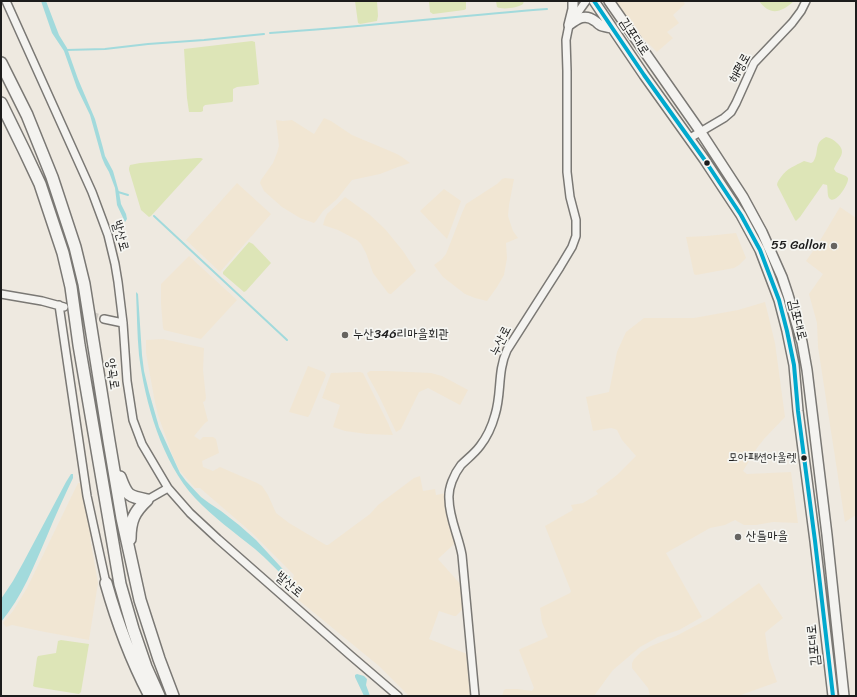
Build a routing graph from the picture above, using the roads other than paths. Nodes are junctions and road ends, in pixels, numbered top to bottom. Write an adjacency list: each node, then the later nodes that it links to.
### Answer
1 (6, 1): 19 (street, 발산로)
2 (573, 1): 7 (main road)
3 (586, 1): 7 (street, 누산로)
4 (594, 1): 8 (main road, 김포대로)
5 (609, 1): 11 (main road, 김포대로)
6 (806, 1): 15 (street, 해평로)
7 (569, 25): 8 (main road); 32 (street, 누산로)
8 (612, 28): 12 (main road, 김포대로)
9 (1, 53): 14 (highway)
10 (1, 63): 14 (highway, 양곡로)
11 (675, 95): 12 (main road); 15 (main road, 김포대로)
12 (664, 102): 16 (main road, 김포대로)
13 (1, 103): 29 (highway)
14 (27, 115): 20 (highway, 양곡로)
15 (700, 131): 16 (street, 해평로); 23 (main road, 김포대로)
16 (690, 138): 21 (main road, 김포대로)
17 (1, 294): 26 (street)
18 (104, 319): 19 (street)
19 (123, 323): 22 (street, 발산로)
20 (109, 441): 24 (highway); 25 (highway, 양곡로)
21 (807, 477): 23 (main road); 27 (main road, 김포대로)
22 (168, 488): 24 (street); 31 (street, 발산로)
23 (822, 495): 33 (main road, 김포대로)
24 (147, 500): 25 (highway)
25 (131, 559): 30 (highway, 양곡로)
26 (106, 583): 28 (highway)
27 (833, 695)
28 (150, 696)
29 (159, 696)
30 (173, 696)
31 (398, 696)
32 (475, 696)
33 (844, 696)

